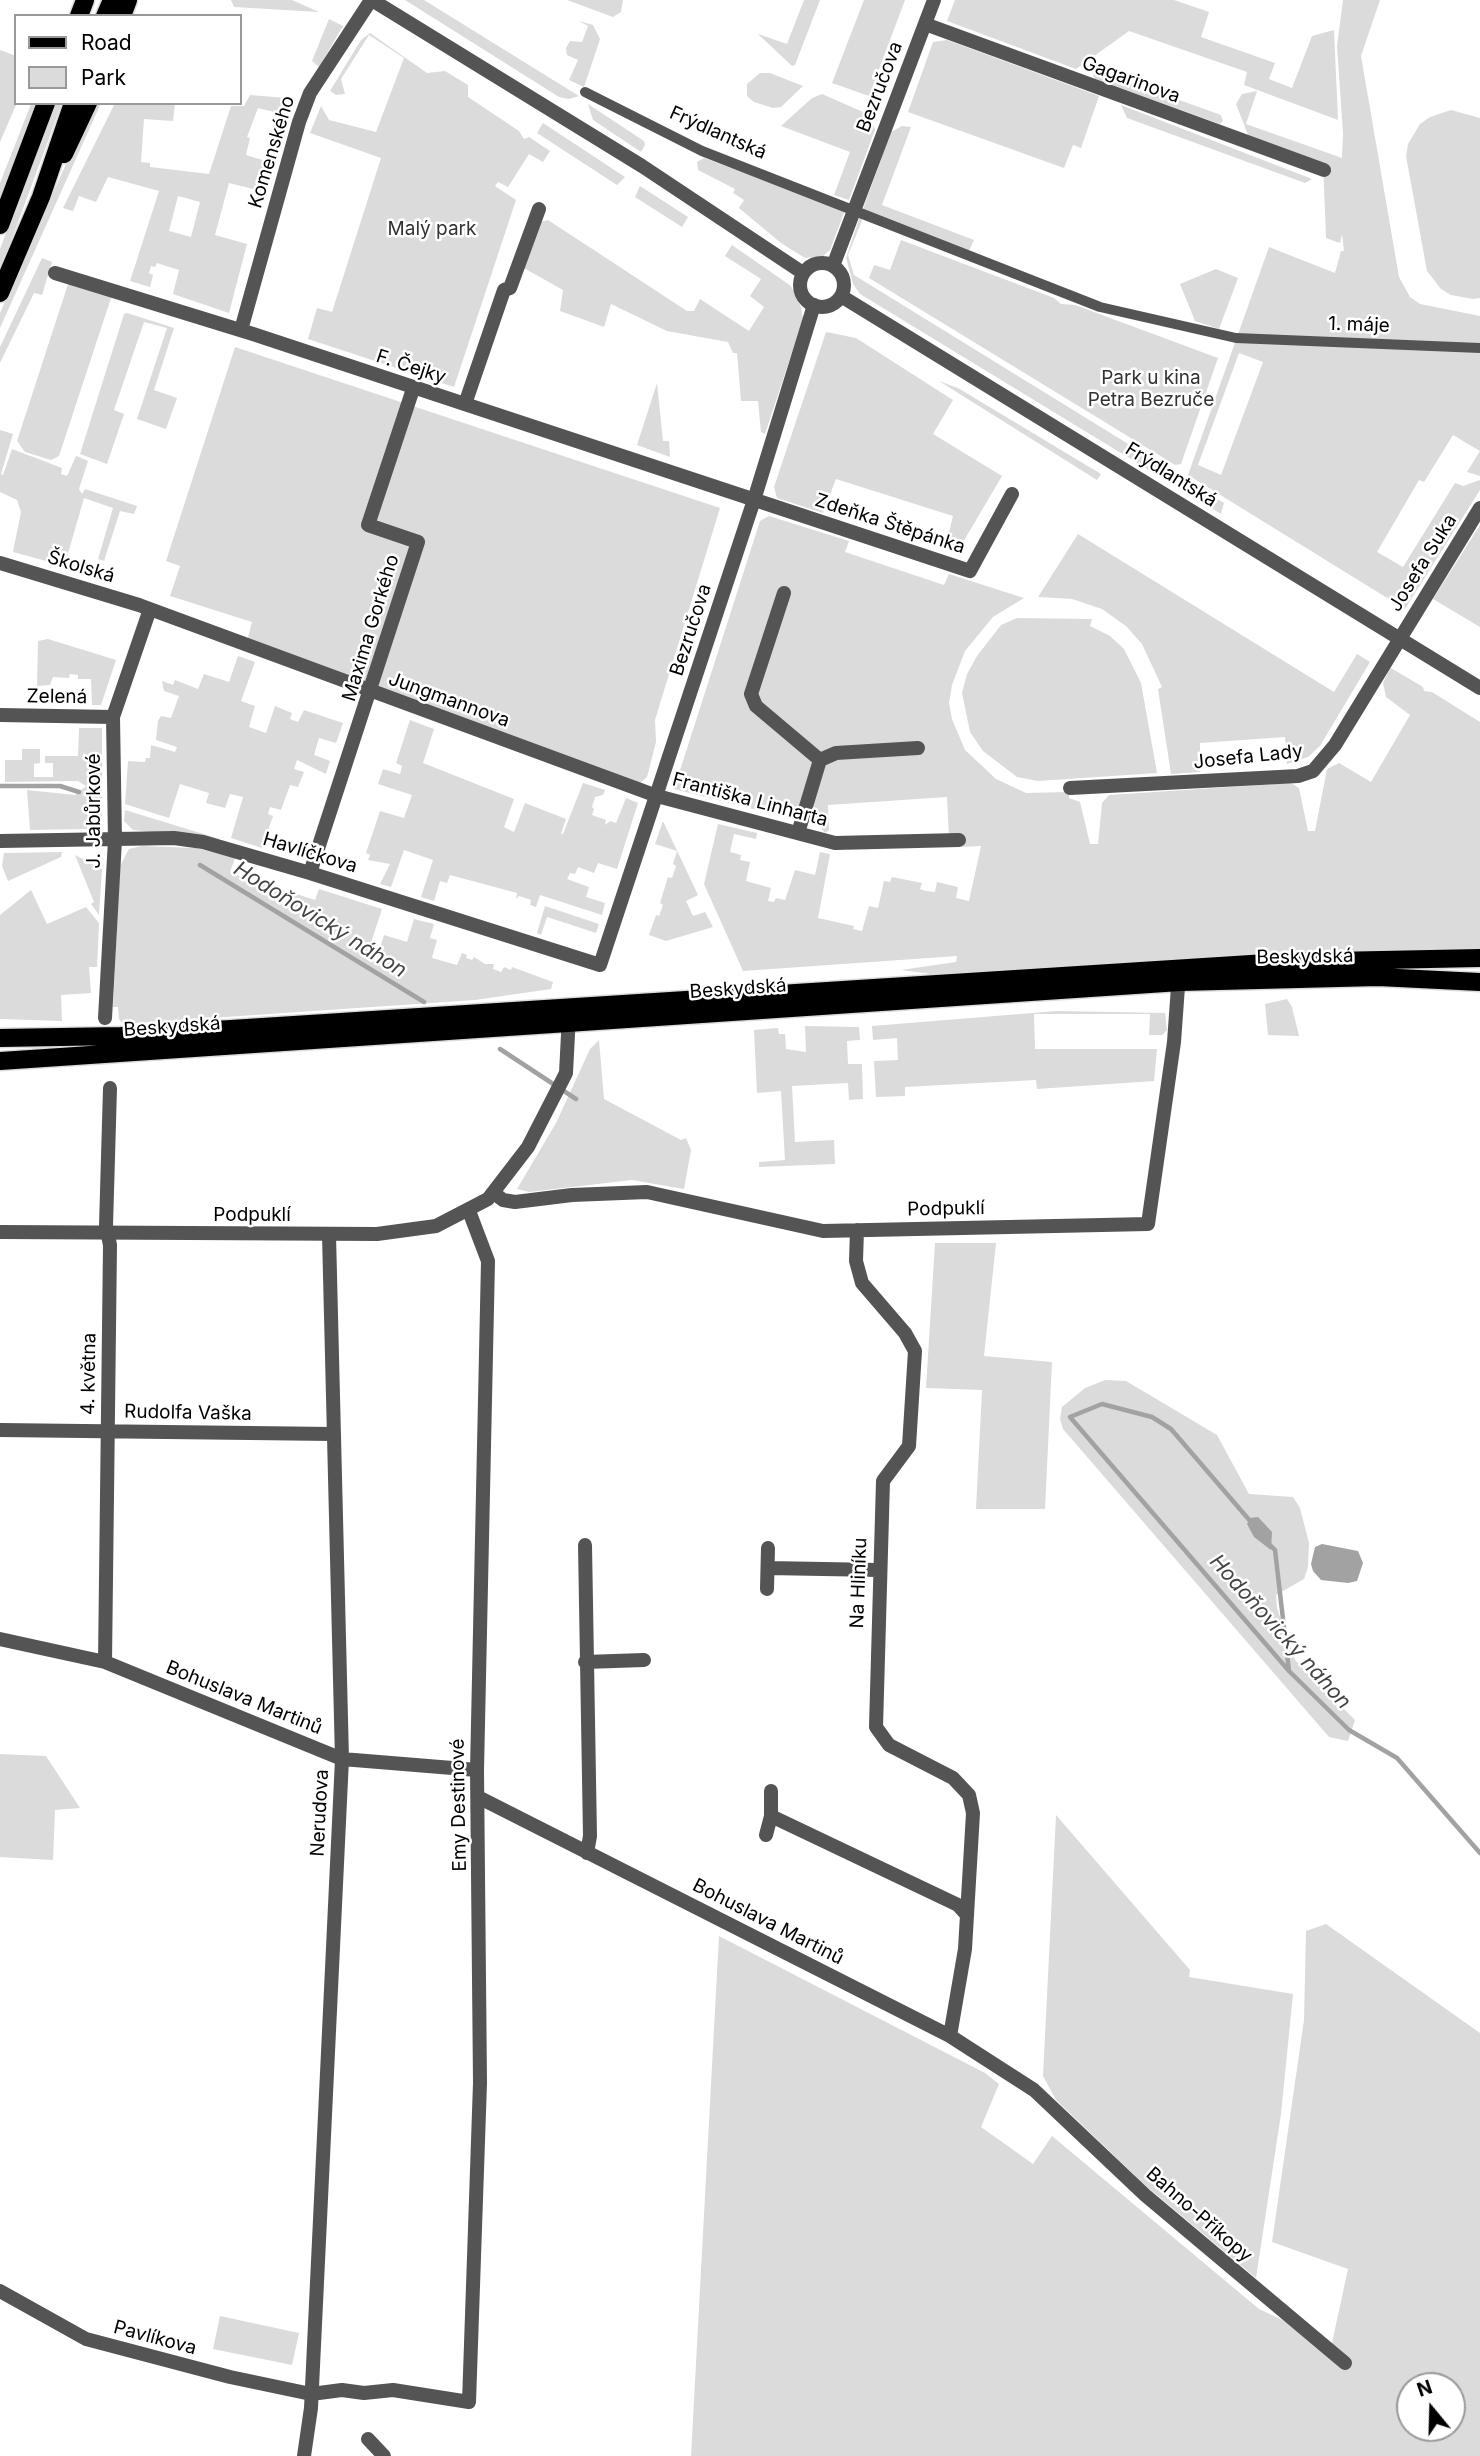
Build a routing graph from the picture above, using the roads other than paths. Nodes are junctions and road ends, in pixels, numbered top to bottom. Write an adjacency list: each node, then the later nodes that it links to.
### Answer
1 (371, 0): 15 (street); 19 (street, Komenského)
2 (934, 0): 3 (street, Bezručova)
3 (925, 24): 8 (street, Gagarinova); 11 (street, Bezručova)
4 (585, 92): 11 (street, Frýdlantská)
5 (45, 105): 12 (main road)
6 (72, 105): 9 (main road)
7 (87, 105): 9 (main road)
8 (1324, 170)
9 (41, 197): 16 (main road)
10 (539, 209): 23 (street)
11 (855, 209): 13 (street, Bezručova); 20 (street, Frýdlantská)
12 (0, 225)
13 (833, 266): 15 (street); 17 (street)
14 (55, 273): 19 (street, F. Čejky)
15 (803, 273): 18 (street)
16 (0, 293)
17 (841, 296): 18 (street); 30 (street, Frýdlantská)
18 (814, 305): 25 (street, Bezručova)
19 (240, 330): 22 (street, F. Čejky)
20 (1236, 338): 21 (street, 1. máje)
21 (1480, 348)
22 (413, 389): 23 (street, F. Čejky); 32 (street, Maxima Gorkého)
23 (465, 404): 25 (street, F. Čejky)
24 (1012, 494): 25 (street, Zdeňka Štěpánka)
25 (754, 500): 38 (street, Bezručova)
26 (1480, 508): 30 (street, Josefa Suka)
27 (0, 563): 29 (street, Školská)
28 (784, 593): 36 (street)
29 (150, 609): 32 (street, Jungmannova); 34 (street, J. Jabůrkové)
30 (1398, 638): 31 (street, Frýdlantská); 37 (street, Josefa Lady)
31 (1480, 688)
32 (371, 692): 38 (street, Jungmannova); 43 (street, Maxima Gorkého)
33 (0, 715): 34 (street, Zelená)
34 (113, 717): 40 (street, J. Jabůrkové)
35 (918, 748): 36 (street)
36 (820, 760): 39 (street)
37 (1070, 788)
38 (657, 796): 39 (street, Františka Linharta); 45 (street, Bezručova)
39 (798, 833): 41 (street, Františka Linharta)
40 (115, 840): 42 (street, Havlíčkova); 43 (street, Havlíčkova); 49 (street, J. Jabůrkové)
41 (959, 840)
42 (0, 841)
43 (310, 873): 45 (street, Havlíčkova)
44 (1480, 958): 46 (main road, Beskydská)
45 (600, 965)
46 (1179, 975): 47 (main road, Beskydská); 48 (main road, Beskydská); 55 (street, Podpuklí)
47 (1480, 982)
48 (569, 1014): 50 (main road, Beskydská); 51 (main road, Beskydská); 53 (street, Podpuklí)
49 (106, 1018)
50 (0, 1038)
51 (0, 1061)
52 (110, 1088): 57 (street, 4. května)
53 (494, 1193): 54 (street, Podpuklí); 55 (street, Podpuklí)
54 (469, 1211): 58 (street, Podpuklí); 72 (street, Emy Destinové)
55 (857, 1230): 65 (street, Na Hliníku)
56 (0, 1231): 57 (street, Podpuklí)
57 (107, 1233): 58 (street, Podpuklí); 60 (street, 4. května)
58 (329, 1234): 61 (street, Nerudova)
59 (0, 1430): 60 (street, Rudolfa Vaška)
60 (108, 1432): 61 (street, Rudolfa Vaška); 69 (street, 4. května)
61 (333, 1434): 71 (street, Nerudova)
62 (585, 1545): 70 (street)
63 (768, 1548): 64 (street)
64 (768, 1568): 65 (street); 66 (street)
65 (878, 1570): 78 (street, Na Hliníku)
66 (767, 1589)
67 (0, 1639): 69 (street, Bohuslava Martinů)
68 (644, 1660): 70 (street)
69 (105, 1662): 71 (street, Bohuslava Martinů)
70 (585, 1662): 77 (street)
71 (342, 1759): 72 (street, Bohuslava Martinů); 83 (street, Nerudova)
72 (477, 1770): 74 (street, Emy Destinové)
73 (771, 1791): 75 (street)
74 (480, 1798): 77 (street, Bohuslava Martinů); 84 (street, Emy Destinové)
75 (771, 1816): 76 (street); 78 (street)
76 (766, 1835)
77 (587, 1853): 79 (street, Bohuslava Martinů)
78 (967, 1915): 79 (street, Na Hliníku)
79 (950, 2036): 80 (street, Bohuslava Martinů)
80 (1034, 2090): 82 (street, Bahno-Příkopy)
81 (0, 2291): 83 (street, Pavlíkova)
82 (1345, 2363)
83 (311, 2394): 84 (street, Pavlíkova); 86 (street)
84 (469, 2402)
85 (368, 2439): 87 (street)
86 (304, 2456)
87 (384, 2456)

